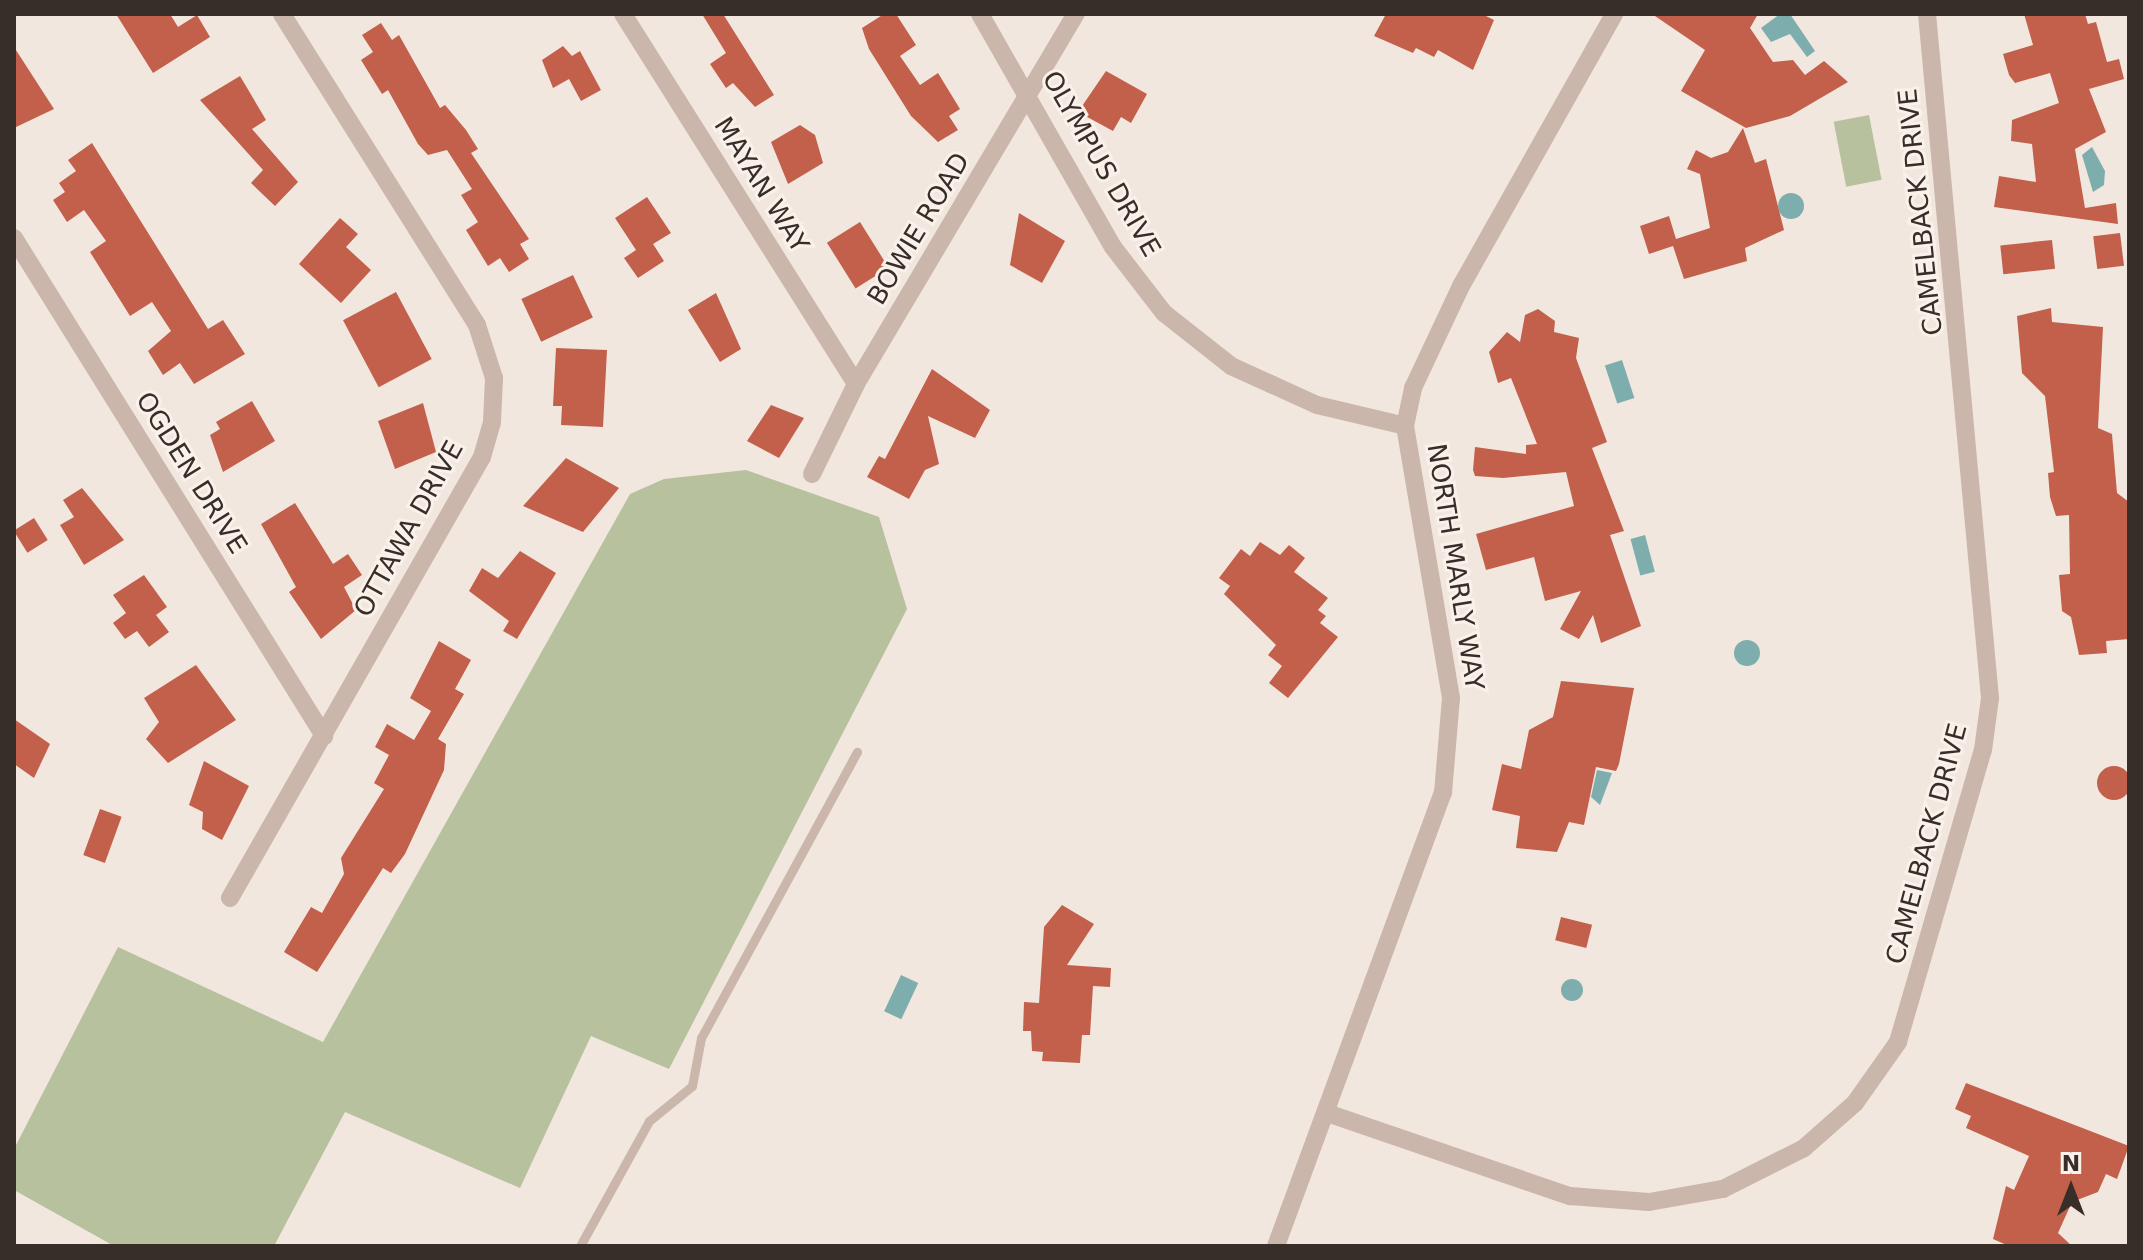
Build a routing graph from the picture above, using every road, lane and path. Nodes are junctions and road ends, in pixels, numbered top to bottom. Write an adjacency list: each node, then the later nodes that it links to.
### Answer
1 (282, 14): 12 (street, OTTAWA DRIVE)
2 (623, 14): 9 (street, MAYAN WAY)
3 (980, 14): 7 (street, OLYMPUS DRIVE)
4 (1076, 14): 7 (street, BOWIE ROAD)
5 (1614, 14): 10 (street, NORTH MARLY WAY)
6 (1927, 14): 15 (street, CAMELBACK DRIVE)
7 (1032, 94): 9 (street, BOWIE ROAD); 10 (street, OLYMPUS DRIVE)
8 (14, 238): 12 (street, OGDEN DRIVE)
9 (856, 384): 11 (street, BOWIE ROAD)
10 (1405, 426): 15 (street, NORTH MARLY WAY)
11 (812, 474)
12 (324, 736): 14 (street, OTTAWA DRIVE)
13 (857, 752): 16 (lane)
14 (230, 898)
15 (1327, 1113): 17 (street, NORTH MARLY WAY)
16 (580, 1246)
17 (1276, 1246)

